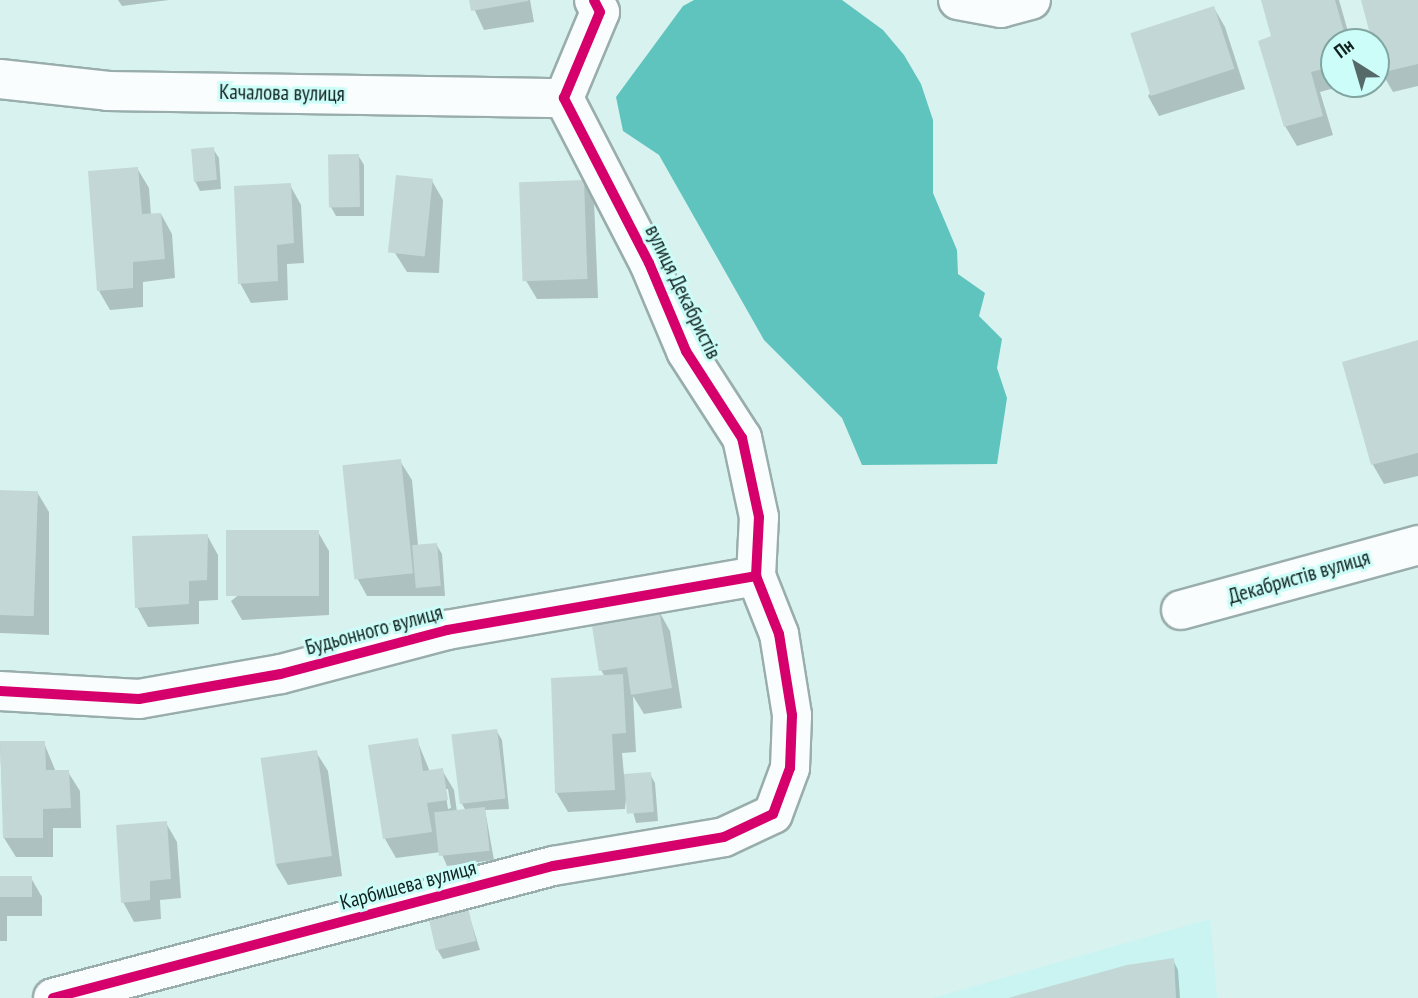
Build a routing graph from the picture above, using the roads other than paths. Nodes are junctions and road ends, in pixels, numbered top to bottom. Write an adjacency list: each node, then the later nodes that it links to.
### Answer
1 (958, 0): 2 (street)
2 (1031, 0)
3 (603, 4): 5 (street)
4 (0, 79): 5 (street, Качалова вулиця)
5 (564, 98): 7 (street, вулиця Декабристів)
6 (1418, 545): 8 (street, Декабристів вулиця)
7 (756, 576): 9 (street, Будьонного вулиця); 10 (street, вулиця Декабристів)
8 (1181, 610)
9 (0, 691)
10 (773, 814): 11 (street, Карбишева вулиця)
11 (53, 998)

